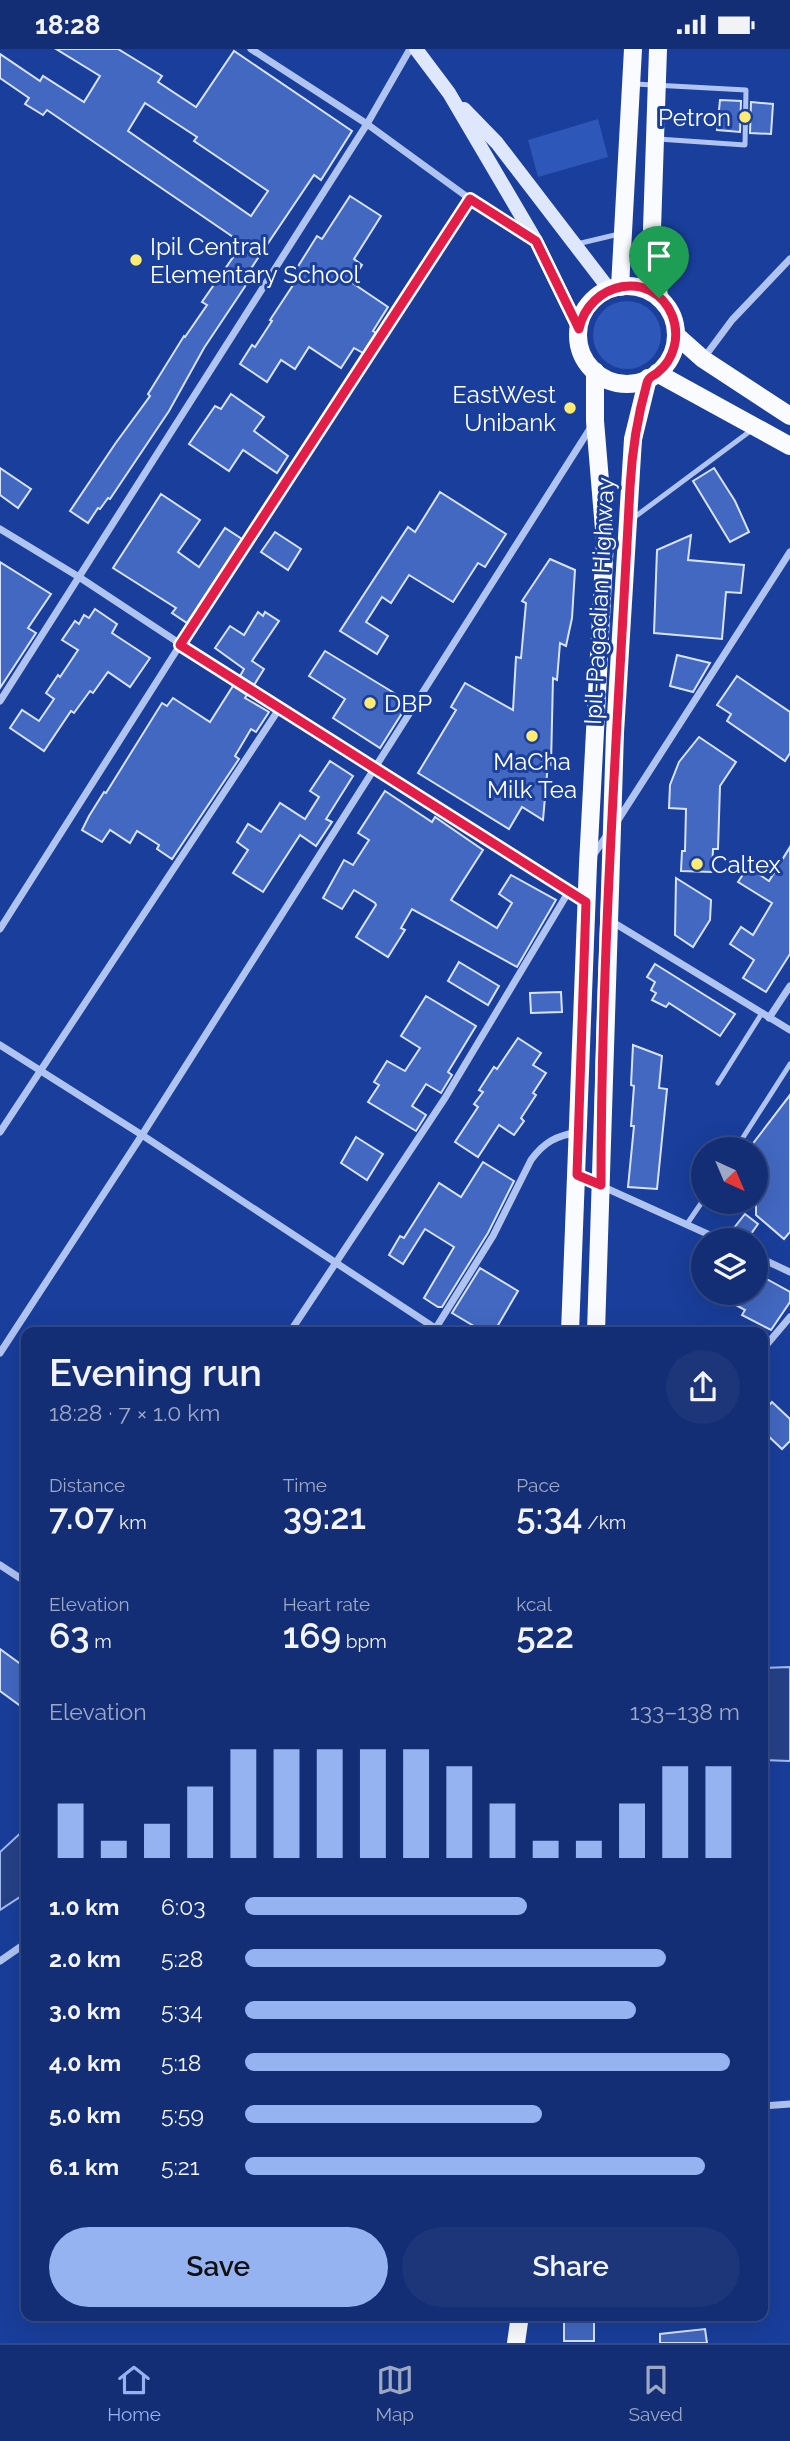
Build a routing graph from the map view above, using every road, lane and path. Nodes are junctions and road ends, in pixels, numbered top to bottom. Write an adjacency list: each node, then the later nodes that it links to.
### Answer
1 (251, 49): 9 (street)
2 (410, 49): 9 (street)
3 (416, 49): 8 (street)
4 (633, 49): 6 (main road)
5 (659, 49): 7 (main road)
6 (632, 84): 7 (lane); 12 (main road)
7 (657, 85): 10 (main road); 10 (lane)
8 (449, 93): 13 (street); 14 (street)
9 (367, 124): 11 (street); 30 (street)
10 (655, 139): 17 (main road)
11 (470, 199): 13 (street); 33 (street)
12 (622, 233): 14 (lane); 16 (main road)
13 (536, 241): 18 (street)
14 (575, 245): 16 (street)
15 (790, 259): 20 (street)
16 (615, 288): 17 (main road); 18 (main road)
17 (659, 298): 19 (main road)
18 (579, 329): 21 (main road)
19 (676, 335): 20 (main road); 22 (main road)
20 (703, 359): 23 (main road)
21 (595, 371): 22 (main road); 24 (main road)
22 (653, 375): 25 (main road); 27 (main road, Ipil-Pagadian Highway)
23 (790, 416)
24 (595, 421): 31 (main road); 36 (street)
25 (756, 427): 26 (main road); 27 (lane)
26 (790, 446)
27 (628, 523): 32 (main road, Ipil-Pagadian Highway)
28 (0, 529): 30 (street)
29 (790, 552): 37 (street)
30 (79, 577): 33 (street); 34 (street)
31 (601, 602): 32 (main road); 38 (main road)
32 (623, 603): 37 (main road, Ipil-Pagadian Highway)
33 (180, 645): 35 (street); 42 (street)
34 (0, 701)
35 (279, 709): 36 (street); 48 (street)
36 (374, 769): 39 (street); 52 (street)
37 (611, 830): 38 (street); 41 (main road, Ipil-Pagadian Highway)
38 (588, 864): 40 (main road)
39 (569, 891): 40 (street); 59 (street)
40 (586, 902): 51 (main road)
41 (608, 919): 44 (street); 55 (main road, Ipil-Pagadian Highway)
42 (0, 929)
43 (790, 986): 44 (street)
44 (765, 1015): 45 (street); 49 (lane)
45 (790, 1030)
46 (0, 1045): 48 (street)
47 (790, 1064): 53 (lane)
48 (40, 1070): 50 (street); 52 (street)
49 (718, 1083)
50 (0, 1132)
51 (579, 1132): 54 (main road); 65 (street)
52 (142, 1135): 59 (street); 69 (street)
53 (743, 1137)
54 (577, 1175): 55 (street); 66 (main road)
55 (601, 1185): 57 (street); 67 (main road, Ipil-Pagadian Highway)
56 (693, 1215): 57 (lane)
57 (687, 1224): 58 (street)
58 (695, 1228)
59 (334, 1262): 63 (street); 64 (street)
60 (768, 1262): 61 (street)
61 (790, 1272)
62 (790, 1317): 68 (street)
63 (293, 1327)
64 (431, 1327)
65 (439, 1327)
66 (570, 1327)
67 (596, 1327)
68 (768, 1343)
69 (0, 1353)
70 (1, 1567): 71 (street)
71 (21, 1579)
72 (21, 1946): 73 (street)
73 (0, 1961)
74 (790, 2104): 75 (street)
75 (768, 2106)
76 (519, 2321): 77 (main road)
77 (516, 2343)

